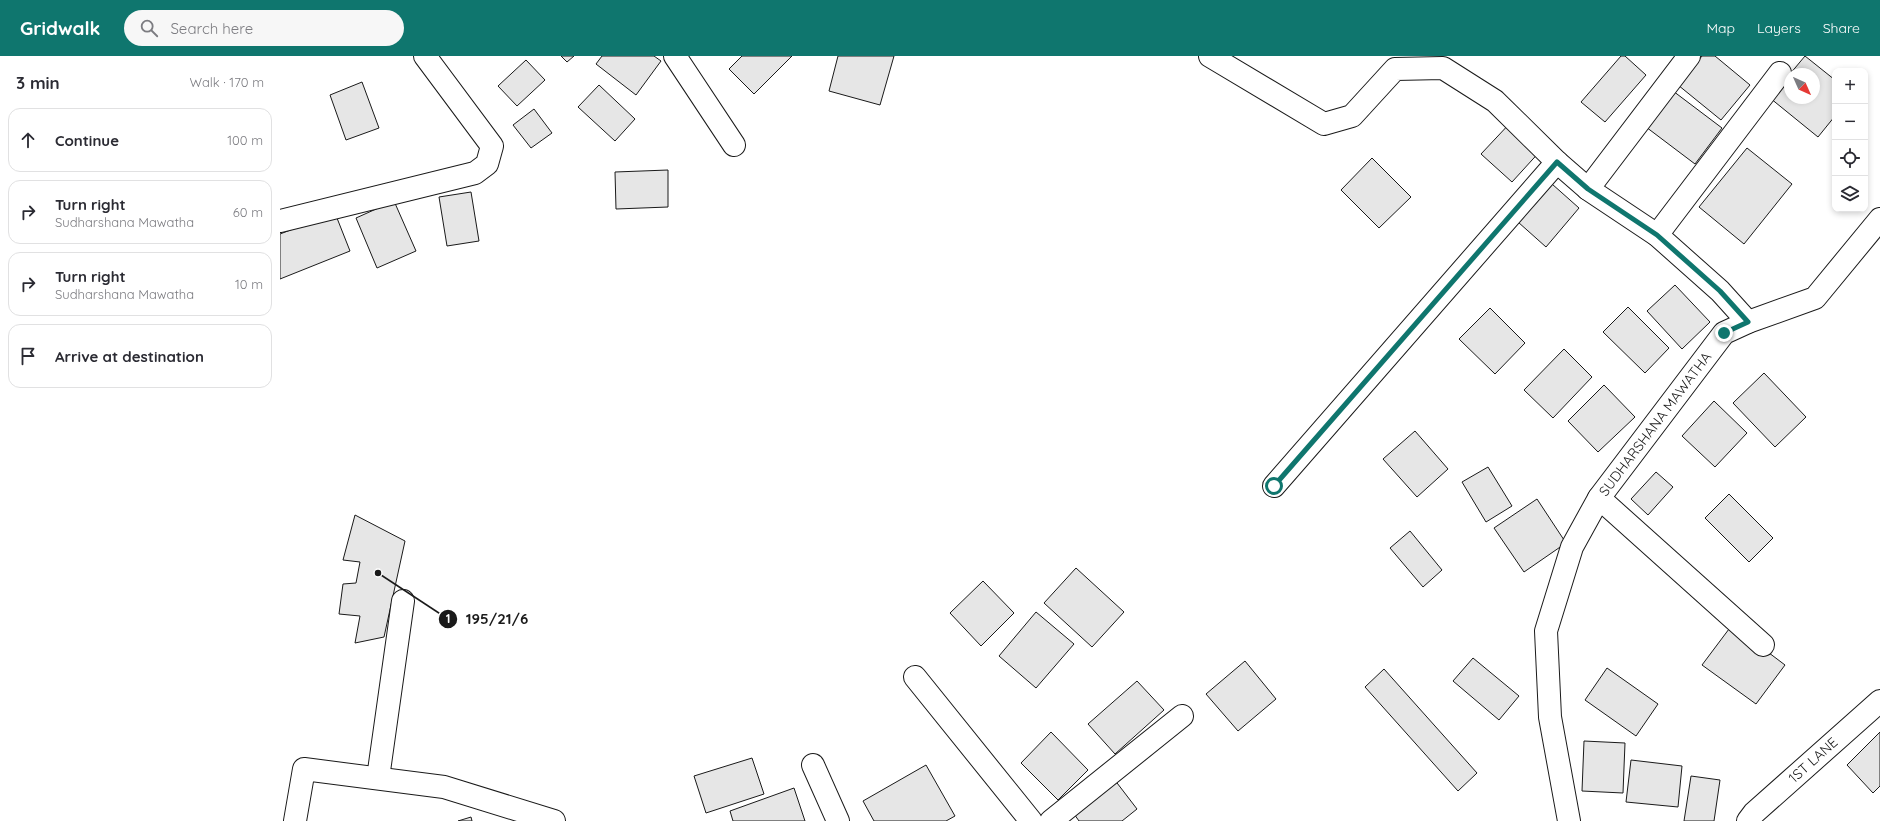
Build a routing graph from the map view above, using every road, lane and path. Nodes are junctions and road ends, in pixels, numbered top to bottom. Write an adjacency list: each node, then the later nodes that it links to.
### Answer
1 (425, 56): 10 (street)
2 (675, 56): 6 (street)
3 (1210, 56): 7 (street)
4 (1689, 56): 8 (street)
5 (1780, 73): 11 (street)
6 (734, 145)
7 (1557, 162): 8 (street); 13 (street)
8 (1588, 189): 11 (street)
9 (1880, 219): 12 (street, SUDHARSHANA MAWATHA)
10 (280, 221)
11 (1657, 235): 12 (street)
12 (1748, 322): 14 (street, SUDHARSHANA MAWATHA)
13 (1274, 486)
14 (1599, 498): 16 (street); 27 (street, SUDHARSHANA MAWATHA)
15 (403, 601): 21 (street)
16 (1763, 644)
17 (915, 677): 25 (street)
18 (1880, 701): 28 (street, 1ST LANE)
19 (1182, 716): 26 (street)
20 (812, 765): 24 (street)
21 (378, 778): 22 (street); 23 (street)
22 (294, 821)
23 (554, 821)
24 (838, 821)
25 (1031, 821)
26 (1051, 821)
27 (1569, 821)
28 (1748, 821)

